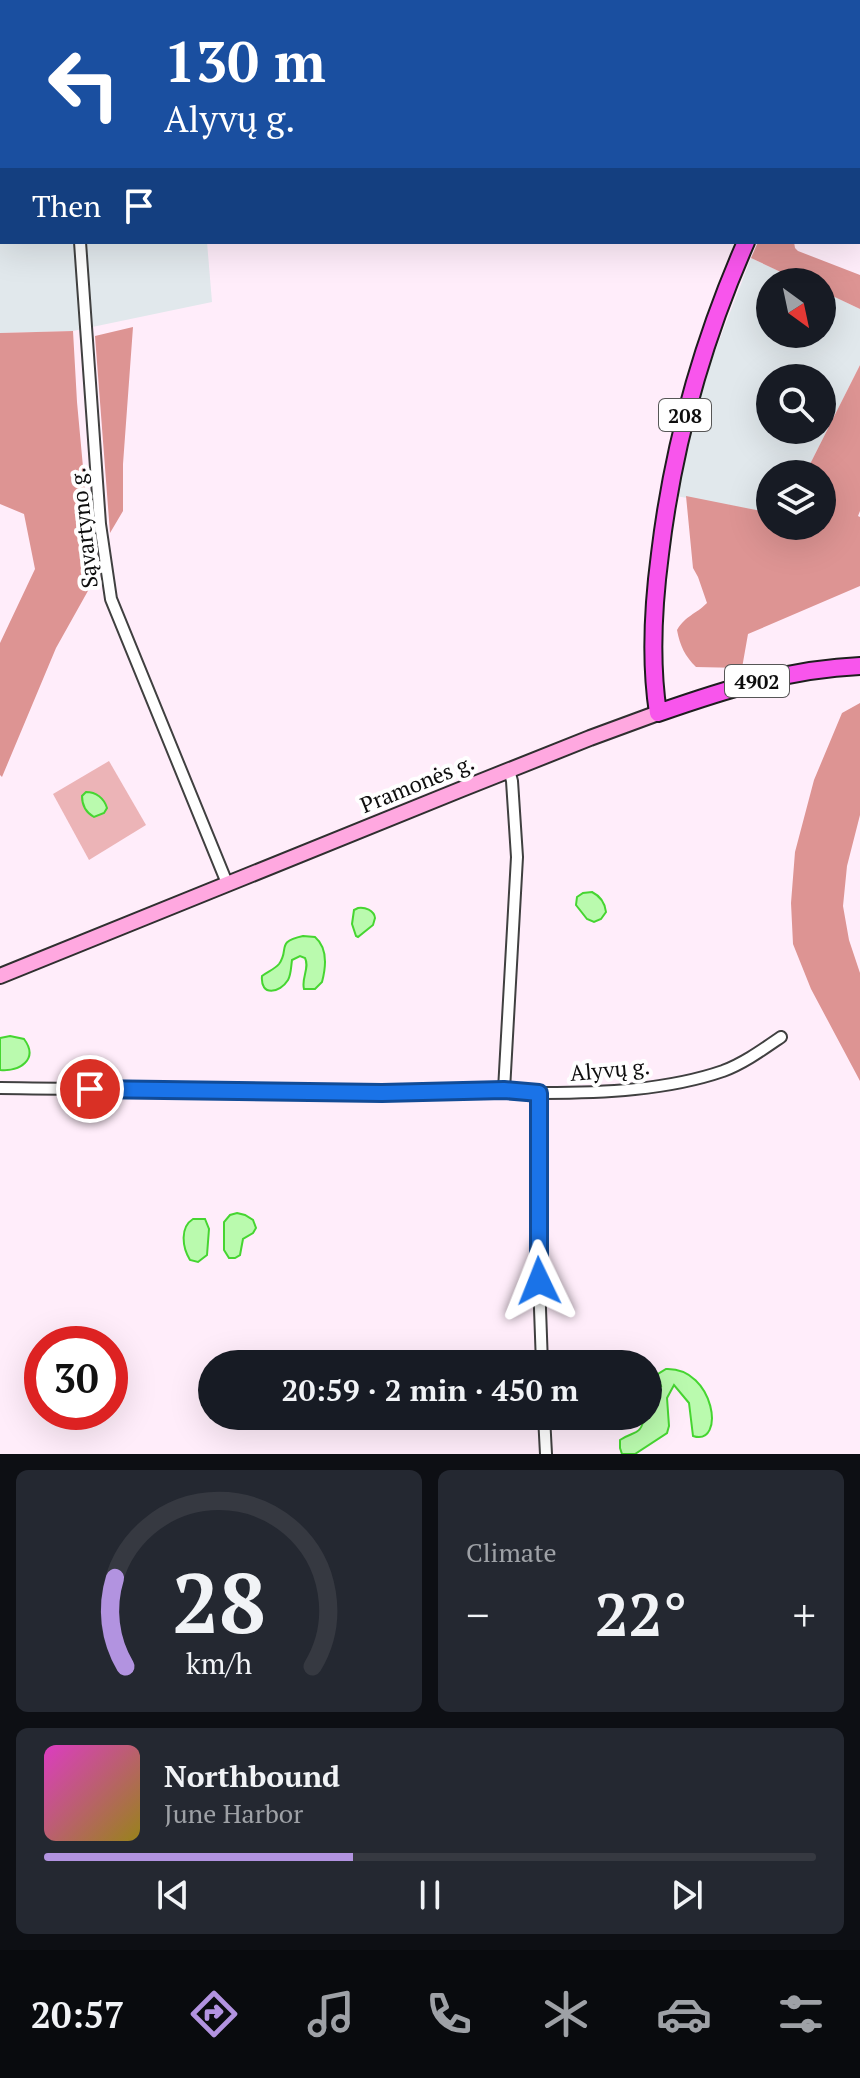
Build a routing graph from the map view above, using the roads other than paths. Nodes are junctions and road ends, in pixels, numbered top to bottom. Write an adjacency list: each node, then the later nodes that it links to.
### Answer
1 (80, 244): 6 (street, Sąvartyno g.)
2 (745, 244): 4 (highway, 208)
3 (860, 666): 4 (highway, Pramonės g. / 4902)
4 (658, 713): 5 (main road, Pramonės g. / 4902)
5 (509, 770): 6 (main road, Pramonės g. / 4902); 10 (street)
6 (227, 883): 7 (main road, Pramonės g. / 4902)
7 (0, 976)
8 (781, 1037): 11 (street, Alyvų g.)
9 (0, 1088): 10 (street, Alyvų g.)
10 (504, 1090): 11 (street, Alyvų g.)
11 (539, 1093): 12 (street)
12 (541, 1350)
13 (545, 1430): 14 (street)
14 (546, 1454)

